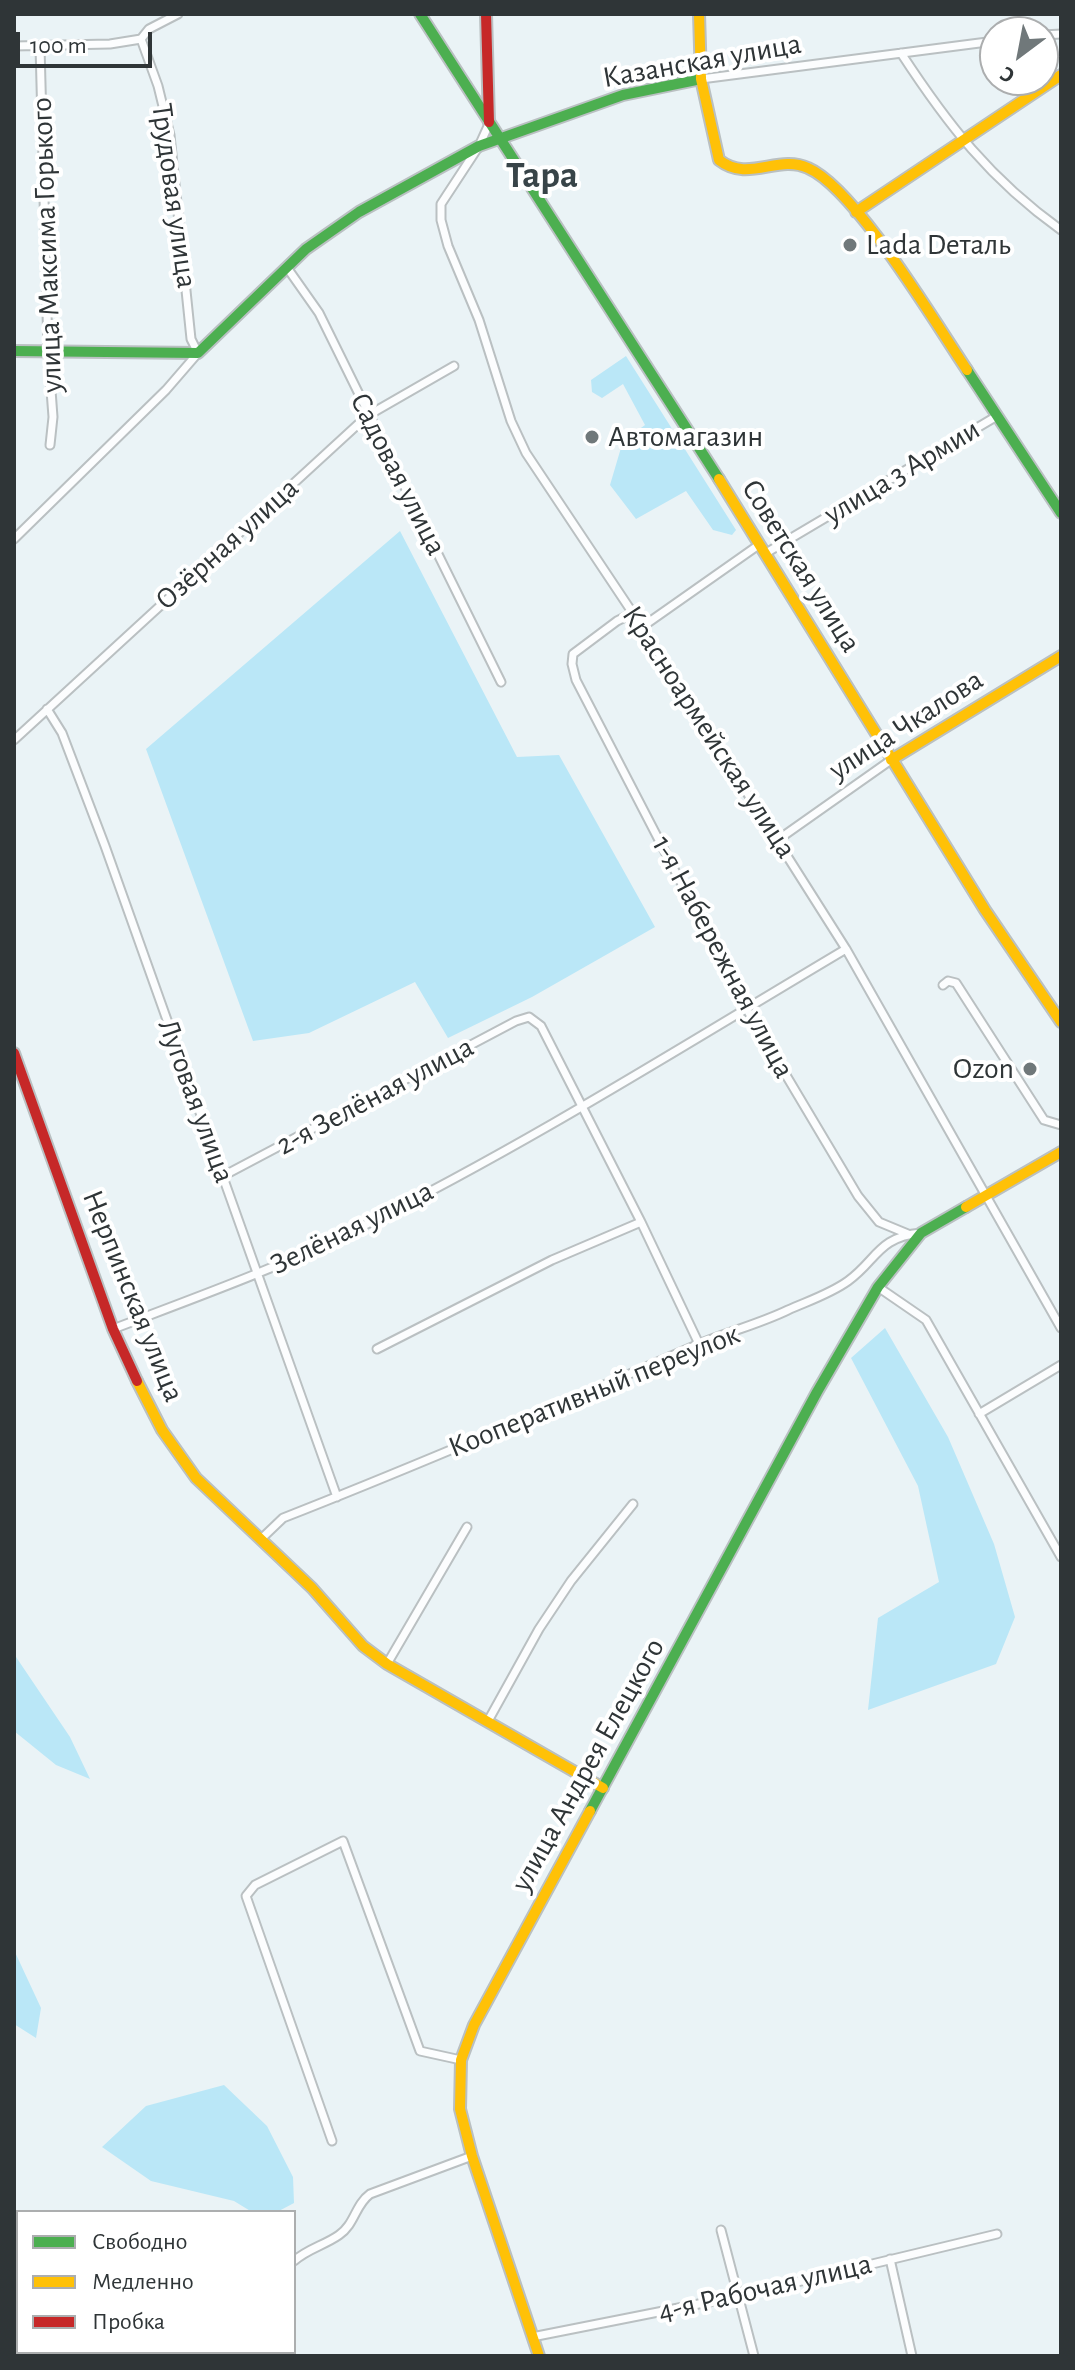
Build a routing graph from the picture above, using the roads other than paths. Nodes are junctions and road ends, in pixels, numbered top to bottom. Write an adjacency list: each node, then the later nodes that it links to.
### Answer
1 (178, 14): 5 (street)
2 (420, 14): 12 (main road, Советская улица)
3 (486, 14): 12 (main road)
4 (699, 14): 11 (main road)
5 (141, 39): 8 (street); 21 (street, Трудовая улица)
6 (979, 43): 9 (street, Казанская улица)
7 (14, 46): 8 (street)
8 (40, 46): 19 (street, улица Максима Горького)
9 (901, 53): 11 (street, Казанская улица); 14 (street)
10 (1061, 75): 14 (main road)
11 (701, 79): 13 (main road, Казанская улица); 16 (main road)
12 (489, 124): 13 (main road, Советская улица); 15 (street, Красноармейская улица)
13 (500, 140): 15 (main road, Казанская улица); 28 (main road, Советская улица)
14 (964, 140): 16 (main road); 17 (street)
15 (479, 146): 18 (main road, Казанская улица); 29 (street, Красноармейская улица)
16 (856, 212): 24 (main road)
17 (1061, 230)
18 (288, 269): 21 (main road, Казанская улица); 23 (street, Садовая улица)
19 (48, 350): 20 (main road); 21 (main road); 25 (street, улица Максима Горького)
20 (14, 351)
21 (198, 353): 27 (street)
22 (454, 366): 23 (street, Озёрная улица)
23 (367, 416): 32 (street, Садовая улица); 33 (street, Озёрная улица)
24 (997, 416): 26 (main road); 28 (street, улица 3 Армии)
25 (50, 445)
26 (1061, 513)
27 (14, 539)
28 (763, 548): 30 (street, улица 3 Армии); 35 (main road, Советская улица)
29 (633, 613): 30 (street, Красноармейская улица); 39 (street, 1-я Набережная улица)
30 (642, 627): 36 (street, Красноармейская улица)
31 (1061, 656): 35 (main road, улица Чкалова)
32 (501, 682)
33 (47, 709): 34 (street, Озёрная улица); 45 (street, Луговая улица)
34 (14, 740)
35 (891, 760): 36 (street, улица Чкалова); 40 (main road, Советская улица)
36 (779, 839): 37 (street, Красноармейская улица)
37 (846, 949): 39 (street, Зелёная улица); 46 (street, Красноармейская улица)
38 (943, 985): 43 (street)
39 (746, 1008): 42 (street, Зелёная улица); 49 (street, 1-я Набережная улица)
40 (1061, 1022)
41 (14, 1053): 53 (main road, Нерпинская улица)
42 (581, 1108): 45 (street, 2-я Зелёная улица); 47 (street); 50 (street, Зелёная улица)
43 (1061, 1125)
44 (1061, 1152): 46 (main road, улица Андрея Елецкого)
45 (223, 1176): 50 (street, Луговая улица)
46 (984, 1195): 48 (main road, улица Андрея Елецкого); 52 (street, Красноармейская улица)
47 (641, 1222): 54 (street); 55 (street)
48 (921, 1233): 49 (street, Кооперативный переулок); 51 (main road, улица Андрея Елецкого)
49 (908, 1234): 54 (street, Кооперативный переулок)
50 (257, 1275): 53 (street, Зелёная улица); 58 (street, Луговая улица)
51 (878, 1287): 57 (street); 65 (main road, улица Андрея Елецкого)
52 (1061, 1328)
53 (113, 1329): 61 (main road, Нерпинская улица)
54 (699, 1344): 58 (street, Кооперативный переулок)
55 (377, 1349)
56 (1061, 1365): 57 (street)
57 (979, 1414): 62 (street)
58 (337, 1497): 61 (street, Кооперативный переулок)
59 (633, 1504): 64 (street)
60 (467, 1527): 63 (street)
61 (260, 1540): 63 (main road, Нерпинская улица)
62 (1061, 1557)
63 (387, 1664): 64 (main road, Нерпинская улица)
64 (488, 1721): 65 (main road, Нерпинская улица)
65 (603, 1788): 66 (main road, улица Андрея Елецкого)
66 (461, 2060): 67 (street); 68 (main road, улица Андрея Елецкого)
67 (332, 2141)
68 (472, 2156): 72 (street); 74 (main road, улица Андрея Елецкого)
69 (721, 2230): 73 (street)
70 (997, 2234): 71 (street, 4-я Рабочая улица)
71 (890, 2259): 73 (street, 4-я Рабочая улица); 77 (street)
72 (296, 2260)
73 (739, 2296): 74 (street, 4-я Рабочая улица); 76 (street)
74 (532, 2337): 75 (main road, улица Андрея Елецкого)
75 (539, 2356)
76 (754, 2356)
77 (912, 2356)

